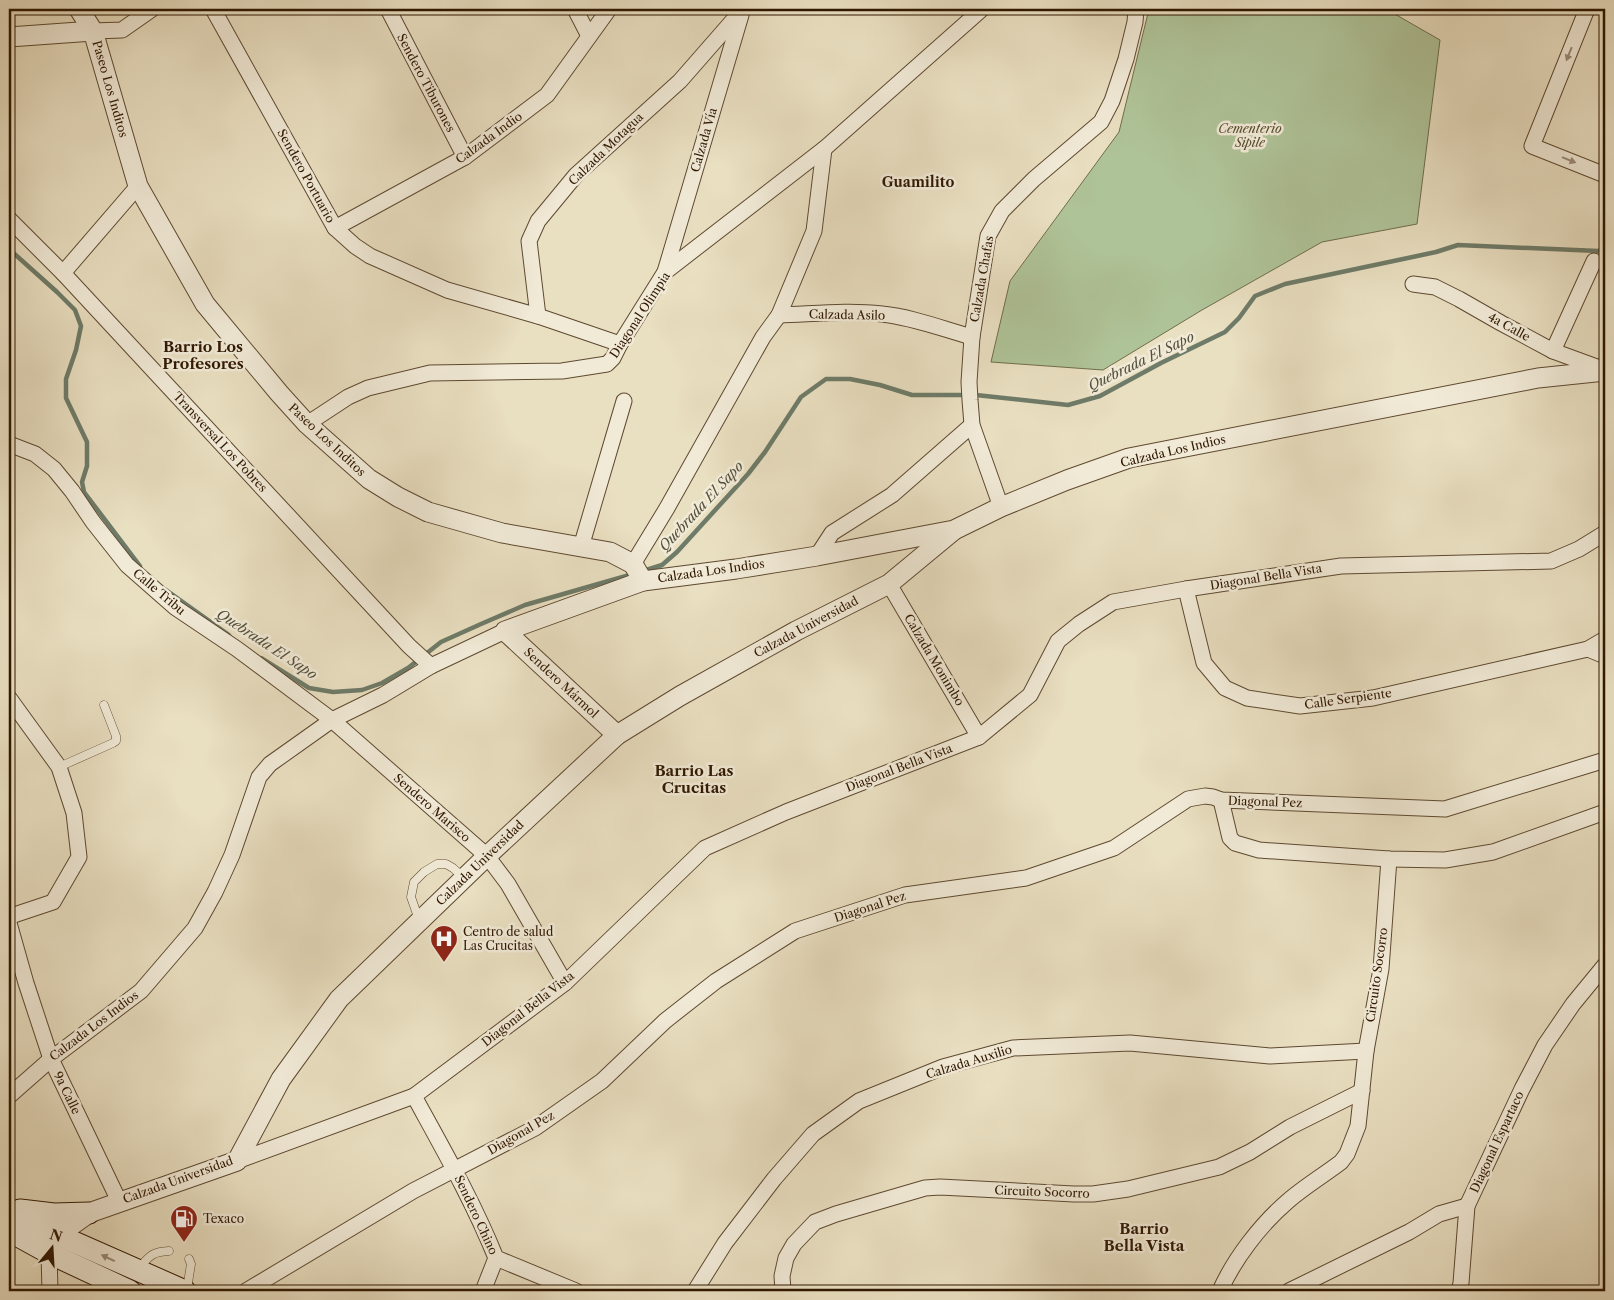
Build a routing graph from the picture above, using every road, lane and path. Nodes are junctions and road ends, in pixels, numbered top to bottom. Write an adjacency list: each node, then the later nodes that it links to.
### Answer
1 (80, 9): 11 (street, Paseo Los Inditos)
2 (152, 9): 11 (street)
3 (213, 9): 19 (street, Sendero Portuario)
4 (388, 9): 15 (street, Sendero Tiburones)
5 (575, 9): 12 (street)
6 (610, 9): 12 (street, Calzada Indio)
7 (743, 9): 21 (street, Calzada Vía); 25 (street, Calzada Motagua)
8 (982, 9): 14 (street, Diagonal Olimpia)
9 (1136, 9): 26 (street, Calzada Chafas)
10 (1587, 9): 16 (street, one-way to 16)
11 (93, 31): 13 (street); 17 (street, Paseo Los Inditos)
12 (589, 36): 15 (street, Calzada Indio)
13 (9, 37)
14 (824, 149): 21 (street, Diagonal Olimpia); 24 (street)
15 (465, 157): 19 (street, Calzada Indio)
16 (1605, 175)
17 (138, 186): 22 (street); 31 (street, Paseo Los Inditos)
18 (9, 219): 22 (street, Transversal Los Pobres)
19 (335, 228): 25 (street, Sendero Portuario)
20 (1594, 261): 28 (street)
21 (665, 272): 27 (street, Diagonal Olimpia)
22 (63, 273): 47 (street, Transversal Los Pobres)
23 (1413, 284): 28 (street, 4a Calle)
24 (778, 315): 26 (street, Calzada Asilo); 39 (street)
25 (538, 316): 27 (street, Sendero Portuario)
26 (972, 337): 32 (street, Calzada Chafas)
27 (620, 344): 31 (street, Diagonal Olimpia)
28 (1553, 351): 29 (street, 4a Calle)
29 (1605, 371): 34 (street, Calzada Los Indios)
30 (624, 401): 37 (street)
31 (307, 424): 37 (street, Paseo Los Inditos)
32 (972, 425): 34 (street, Calzada Chafas); 38 (street)
33 (9, 444): 50 (street, Calle Tribu)
34 (1001, 507): 35 (street, Calzada Los Indios)
35 (954, 530): 38 (street, Calzada Los Indios); 41 (street, Calzada Universidad)
36 (1605, 533): 42 (street, Diagonal Bella Vista)
37 (581, 547): 39 (street, Paseo Los Inditos)
38 (817, 556): 40 (street, Calzada Los Indios)
39 (633, 564): 40 (street)
40 (643, 581): 43 (street, Calzada Los Indios)
41 (889, 584): 51 (street, Calzada Universidad); 52 (street, Calzada Monimbo)
42 (1186, 589): 45 (street, Calle Serpiente); 52 (street, Diagonal Bella Vista)
43 (505, 631): 47 (street, Calzada Los Indios); 51 (street, Sendero Mármol)
44 (1605, 639): 45 (street, Calle Serpiente)
45 (1588, 649): 46 (street)
46 (1605, 656)
47 (428, 663): 50 (street, Calzada Los Indios)
48 (9, 698): 54 (street)
49 (104, 705): 54 (lane)
50 (332, 720): 57 (street, Sendero Marisco); 66 (street, Calzada Los Indios)
51 (617, 735): 57 (street, Calzada Universidad)
52 (979, 736): 64 (street, Diagonal Bella Vista)
53 (1605, 760): 55 (street, Diagonal Pez)
54 (59, 767): 60 (street)
55 (1221, 800): 58 (street); 71 (street, Diagonal Pez)
56 (1605, 812): 58 (street)
57 (487, 856): 59 (street, Calzada Universidad); 64 (street, Sendero Marisco)
58 (1389, 859): 65 (street, Circuito Socorro)
59 (464, 878): 61 (street, Calzada Universidad); 61 (lane)
60 (9, 914)
61 (419, 921): 70 (street, Calzada Universidad)
62 (9, 923): 66 (street, 9a Calle)
63 (1605, 964): 73 (street, Diagonal Espartaco)
64 (565, 983): 69 (street, Diagonal Bella Vista)
65 (1366, 1051): 67 (street, Circuito Socorro); 88 (street, Calzada Auxilio)
66 (51, 1058): 68 (street, Calzada Los Indios); 72 (street, 9a Calle)
67 (1362, 1091): 89 (street, Circuito Socorro); 90 (street, Circuito Socorro)
68 (9, 1096)
69 (414, 1096): 70 (street, Diagonal Bella Vista); 71 (street, Sendero Chino)
70 (237, 1160): 72 (street, Calzada Universidad)
71 (455, 1170): 79 (street, Sendero Chino); 85 (street, Diagonal Pez)
72 (120, 1201): 75 (street, Calzada Universidad)
73 (1466, 1206): 91 (street, Diagonal Espartaco); 92 (street)
74 (9, 1209): 75 (main road); 77 (main road)
75 (89, 1212): 77 (street, Calzada Universidad)
76 (9, 1231): 77 (main road)
77 (54, 1244): 81 (main road, one-way to 77); 82 (street); 83 (main road)
78 (169, 1252): 81 (lane)
79 (496, 1258): 86 (street); 87 (street, Sendero Chino)
80 (189, 1259): 84 (lane)
81 (138, 1269): 84 (main road)
82 (50, 1291)
83 (130, 1291)
84 (186, 1291)
85 (246, 1291)
86 (483, 1291)
87 (576, 1291)
88 (695, 1291)
89 (783, 1291)
90 (1220, 1291)
91 (1289, 1291)
92 (1459, 1291)

